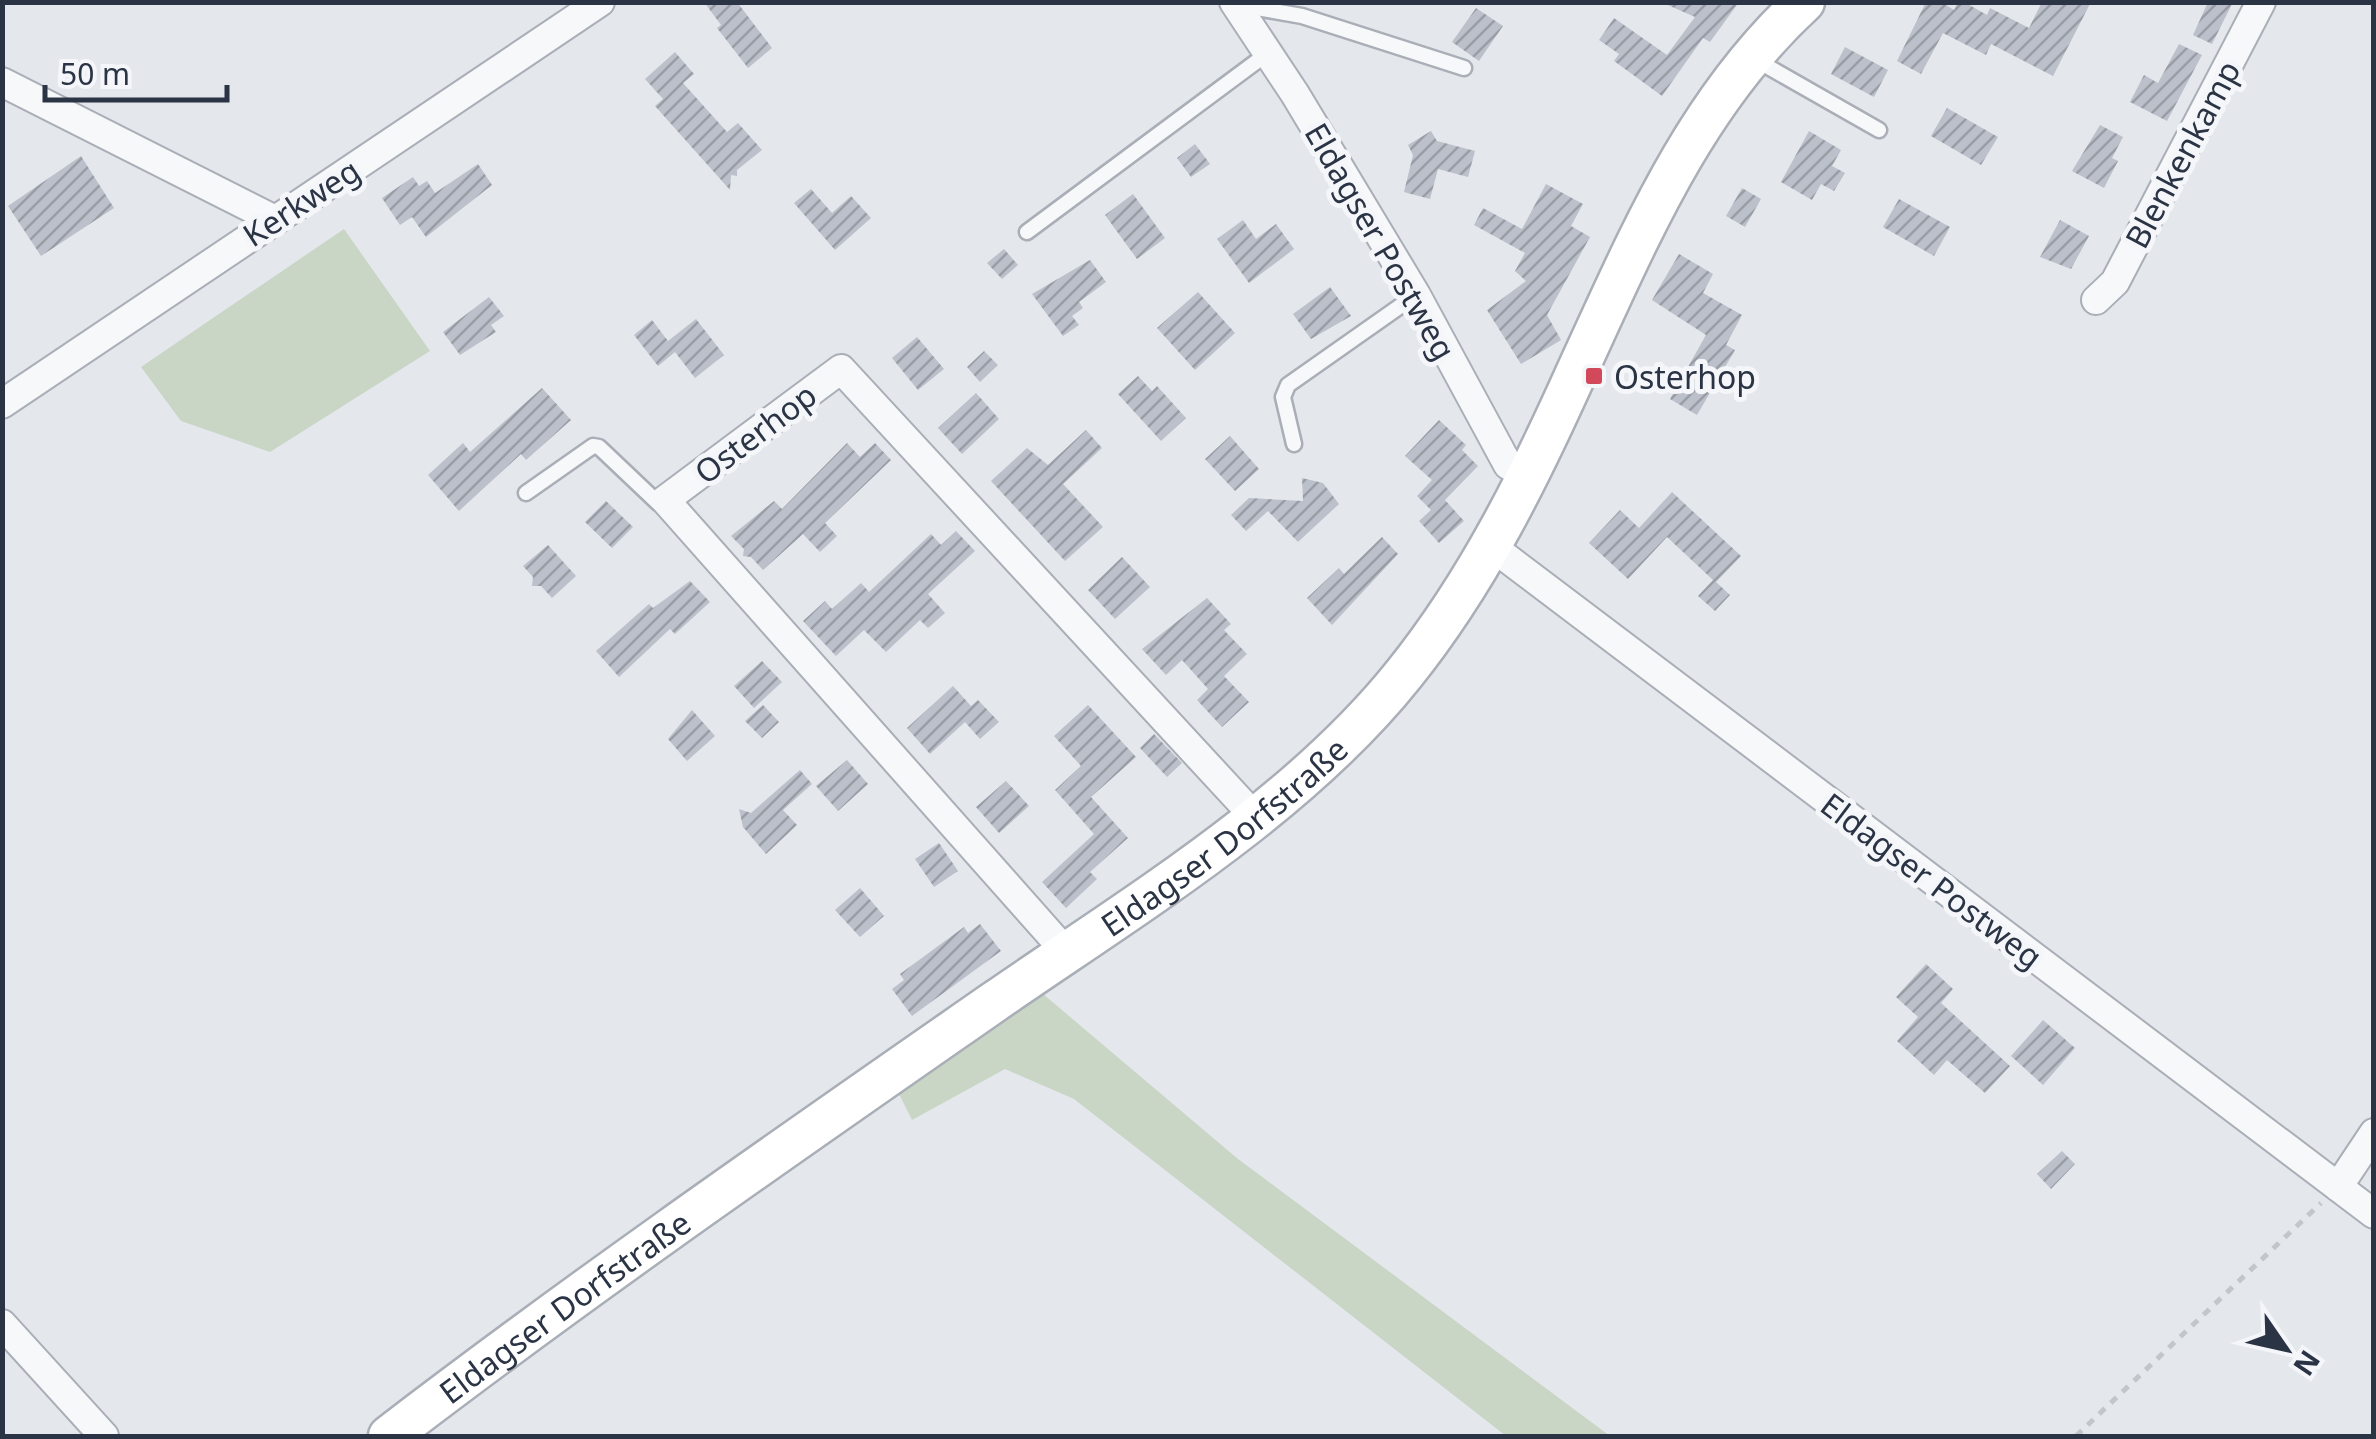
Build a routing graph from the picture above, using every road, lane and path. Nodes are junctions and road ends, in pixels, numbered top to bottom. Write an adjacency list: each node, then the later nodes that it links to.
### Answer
1 (600, 2): 10 (street, Kerkweg)
2 (1804, 2): 6 (street, Eldagser Dorfstraße)
3 (2261, 2): 13 (street, Blenkenkamp)
4 (1235, 4): 5 (street, Eldagser Postweg); 7 (lane)
5 (1268, 53): 11 (lane); 12 (street, Eldagser Postweg)
6 (1751, 57): 9 (lane); 16 (street, Eldagser Dorfstraße)
7 (1464, 68)
8 (2, 82): 10 (street)
9 (1879, 130)
10 (272, 220): 14 (street, Kerkweg)
11 (1028, 232)
12 (1416, 294): 15 (lane); 16 (street, Eldagser Postweg)
13 (2096, 300)
14 (2, 404)
15 (1294, 444)
16 (1528, 476): 19 (street, Eldagser Dorfstraße)
17 (526, 493): 18 (lane)
18 (665, 500): 20 (street, Osterhop); 21 (street, Osterhop)
19 (1491, 546): 20 (street, Eldagser Dorfstraße); 23 (street, Eldagser Postweg)
20 (1254, 816): 21 (street, Eldagser Dorfstraße)
21 (1066, 952): 27 (street, Eldagser Dorfstraße)
22 (2374, 1133): 23 (street)
23 (2338, 1187): 24 (street, Eldagser Postweg); 28 (path)
24 (2374, 1214)
25 (2, 1324): 26 (street)
26 (104, 1436)
27 (389, 1436)
28 (2076, 1436)

